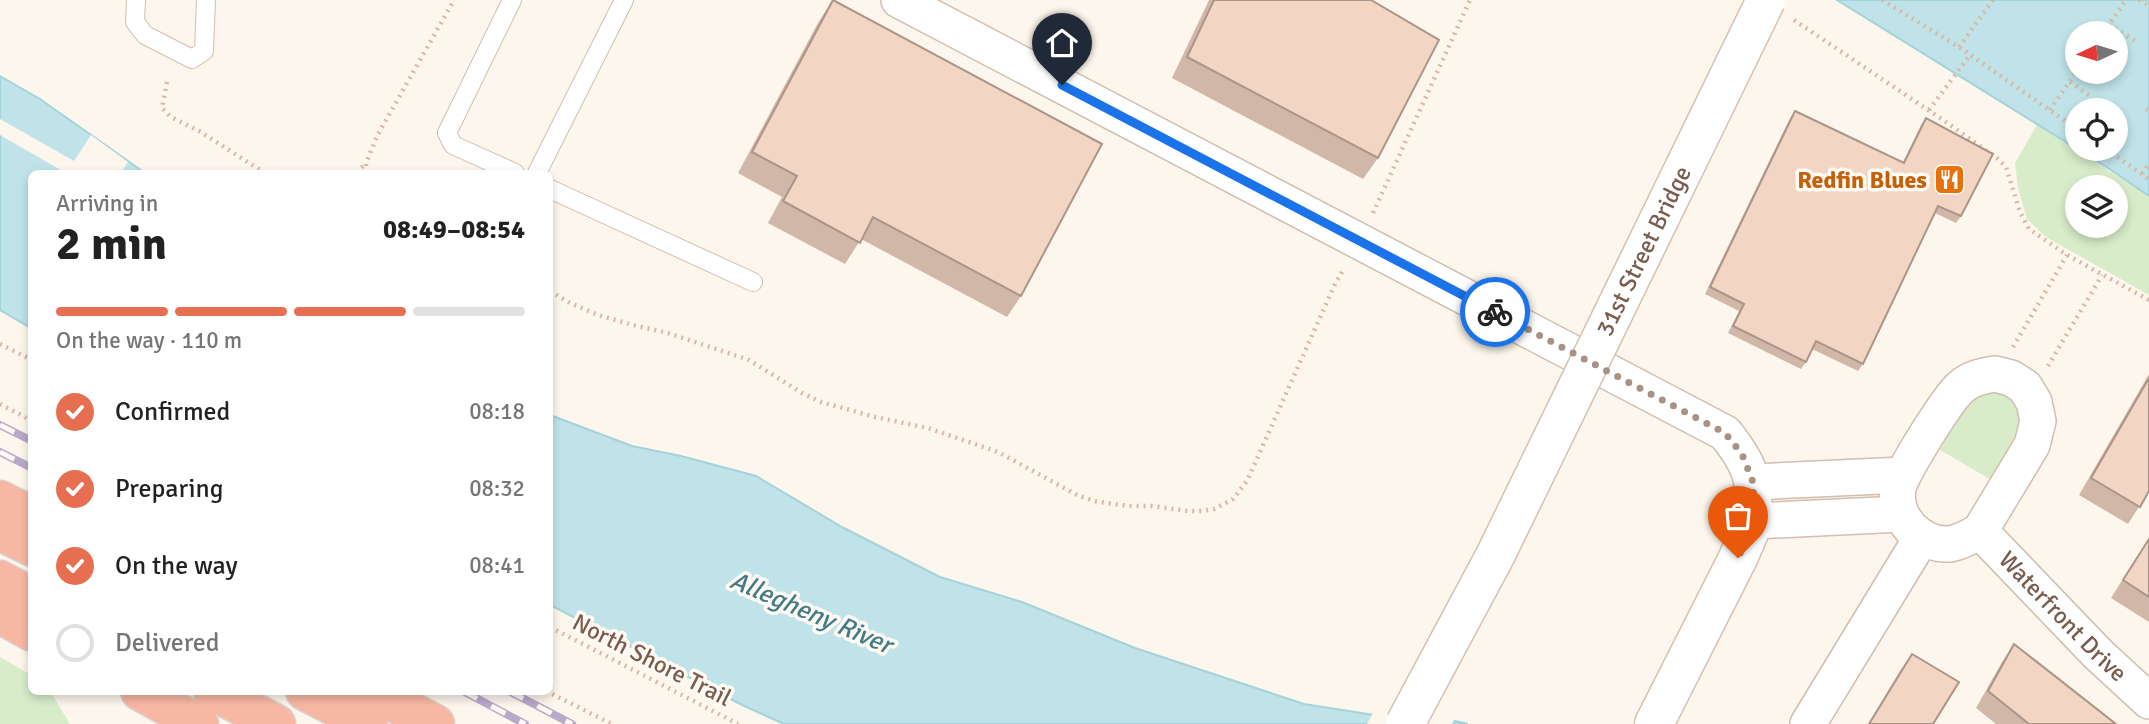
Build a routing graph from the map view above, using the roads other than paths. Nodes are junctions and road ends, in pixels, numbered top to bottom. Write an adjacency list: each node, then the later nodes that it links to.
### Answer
1 (136, 0): 2 (lane)
2 (206, 0)
3 (512, 0): 7 (lane)
4 (624, 0): 8 (lane)
5 (899, 0): 12 (street)
6 (1779, 10): 34 (main road, 31st Street Bridge, bridge)
7 (508, 170)
8 (539, 170)
9 (553, 190): 10 (lane)
10 (752, 282)
11 (1903, 475): 12 (street); 16 (street); 18 (street, Waterfront Drive)
12 (1753, 482): 15 (street)
13 (0, 500): 14 (highway)
14 (28, 514)
15 (1754, 521): 16 (street, Waterfront Drive); 29 (main road)
16 (1911, 525): 18 (street, Waterfront Drive); 35 (street)
17 (0, 531): 19 (highway)
18 (1980, 531): 28 (street, Waterfront Drive)
19 (28, 545)
20 (0, 580): 21 (highway)
21 (28, 595)
22 (0, 614): 23 (highway)
23 (28, 630)
24 (147, 695): 30 (highway)
25 (221, 695): 31 (highway)
26 (314, 695): 32 (highway)
27 (380, 695): 33 (highway)
28 (2149, 701)
29 (1659, 715)
30 (199, 724)
31 (276, 724)
32 (368, 724)
33 (435, 724)
34 (1405, 724)
35 (1808, 724)

